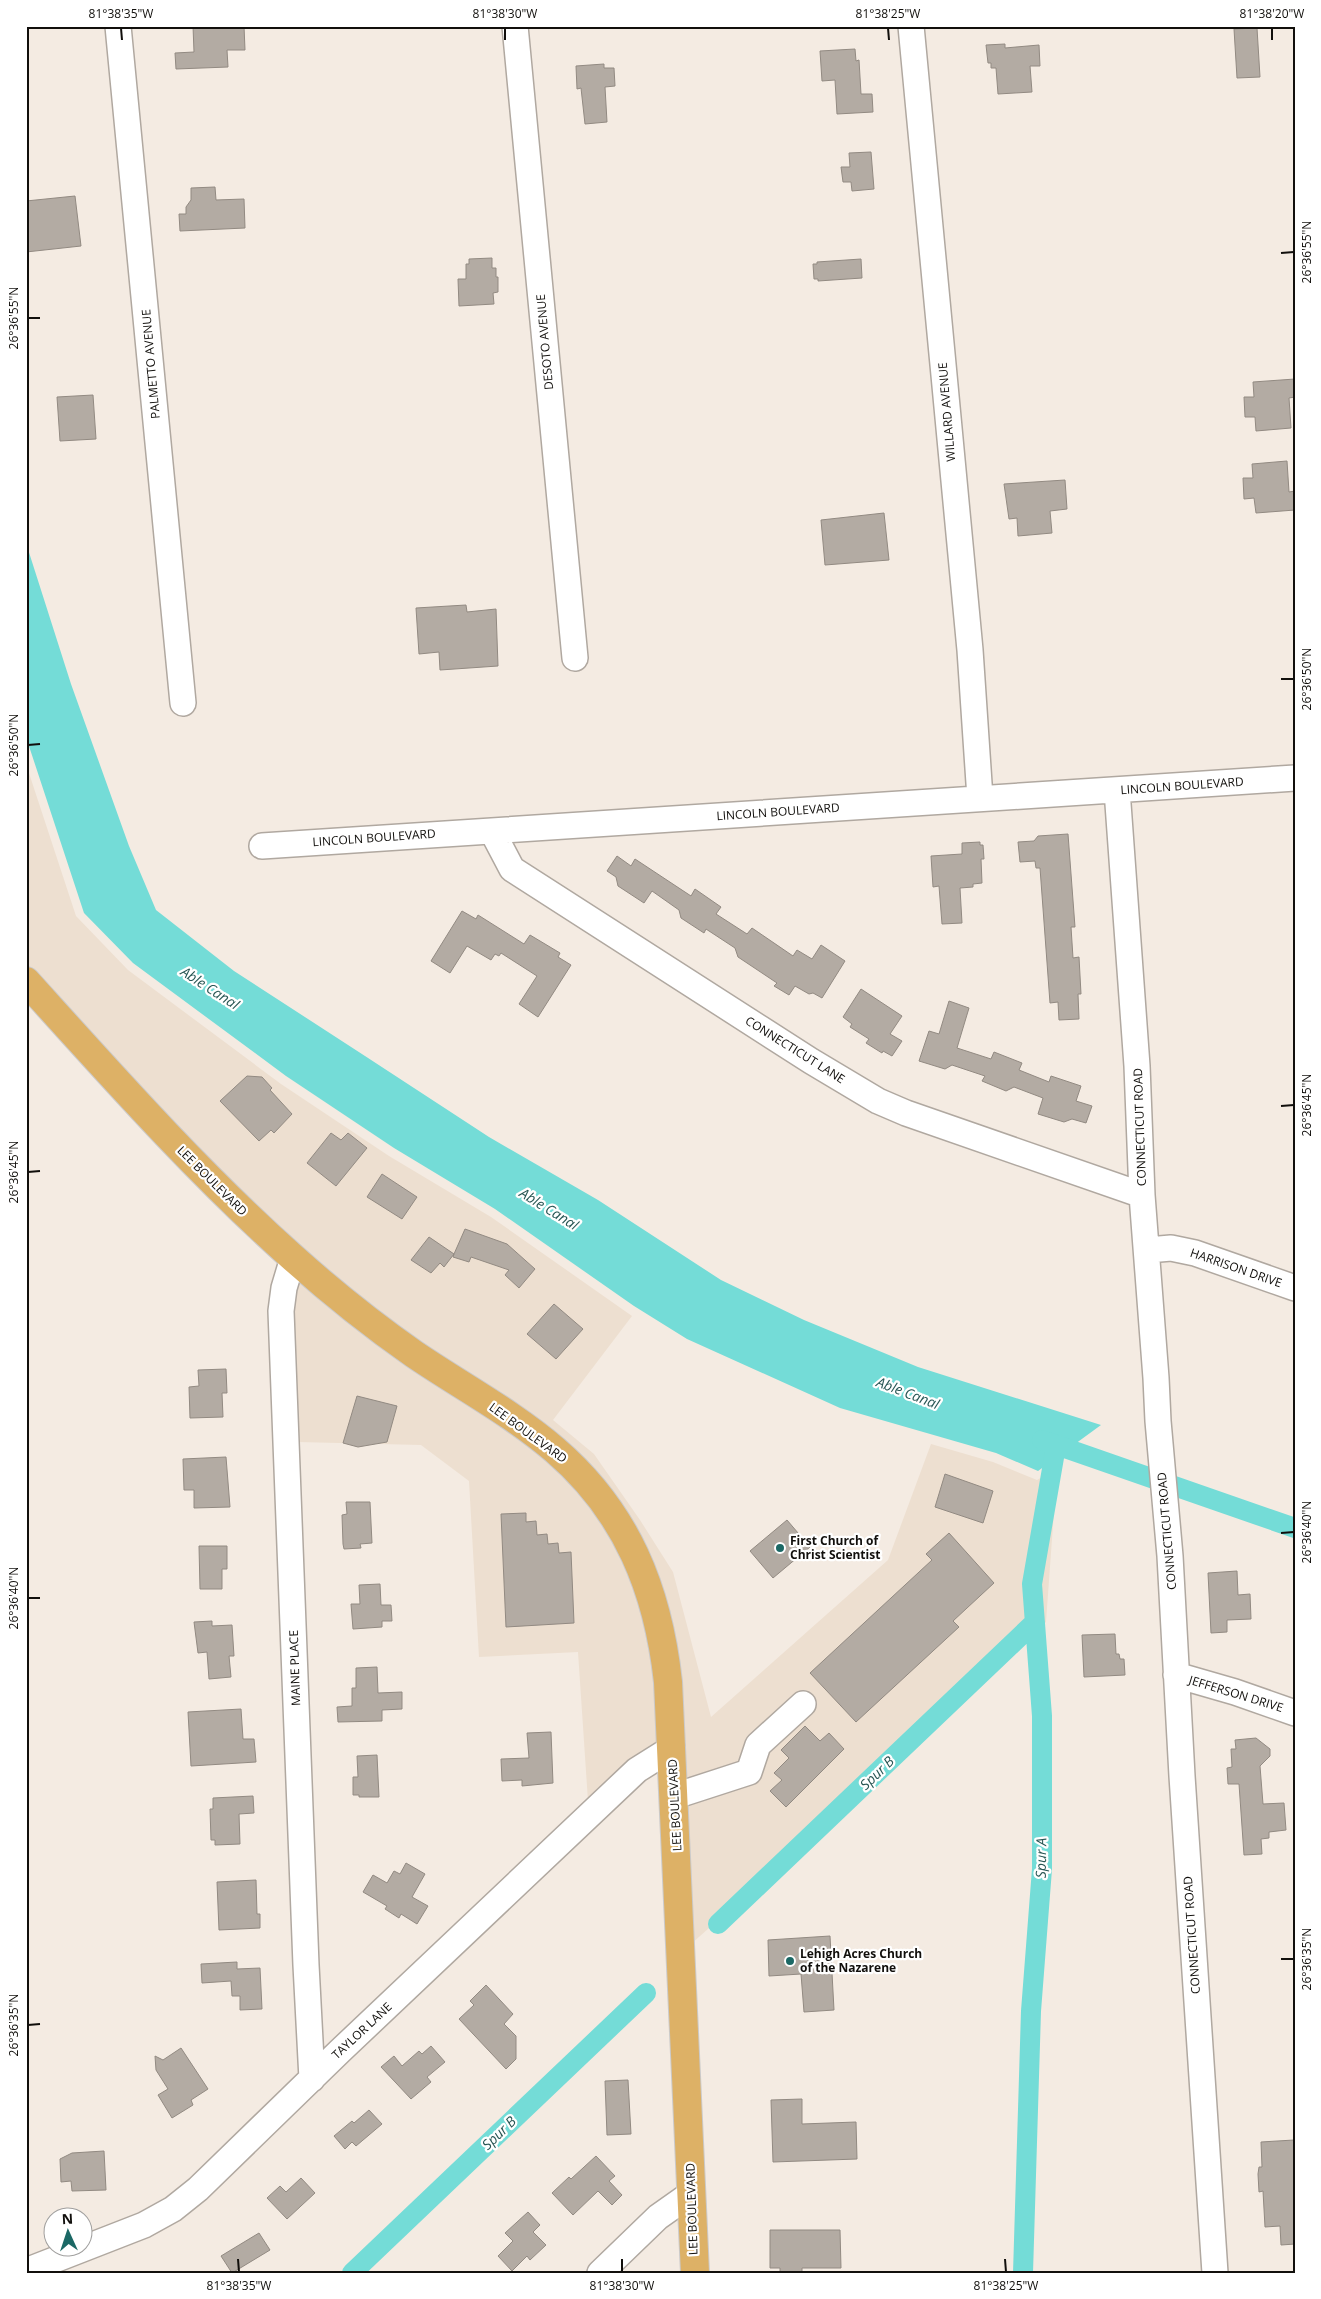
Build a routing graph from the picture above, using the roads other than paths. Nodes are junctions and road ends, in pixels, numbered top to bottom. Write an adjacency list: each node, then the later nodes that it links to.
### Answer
1 (118, 26): 5 (street, PALMETTO AVENUE)
2 (515, 26): 4 (street, DESOTO AVENUE)
3 (911, 26): 8 (street, WILLARD AVENUE)
4 (575, 658)
5 (183, 703)
6 (1295, 778): 7 (street, LINCOLN BOULEVARD)
7 (1117, 790): 8 (street, LINCOLN BOULEVARD); 12 (street, CONNECTICUT ROAD)
8 (980, 798): 9 (street, LINCOLN BOULEVARD)
9 (492, 831): 10 (street, LINCOLN BOULEVARD); 12 (street, CONNECTICUT LANE)
10 (262, 846)
11 (26, 981): 14 (main road, LEE BOULEVARD)
12 (1142, 1195): 13 (street, CONNECTICUT ROAD)
13 (1148, 1250): 15 (street, HARRISON DRIVE); 16 (street, CONNECTICUT ROAD)
14 (293, 1258): 19 (main road, LEE BOULEVARD); 21 (street, MAINE PLACE)
15 (1295, 1288)
16 (1176, 1675): 18 (street, JEFFERSON DRIVE); 26 (street, CONNECTICUT ROAD)
17 (803, 1704): 20 (street)
18 (1295, 1713)
19 (672, 1748): 20 (main road, LEE BOULEVARD); 21 (street, TAYLOR LANE)
20 (675, 1796): 22 (main road, LEE BOULEVARD)
21 (312, 2079): 23 (street, TAYLOR LANE)
22 (692, 2193): 24 (street); 25 (main road, LEE BOULEVARD)
23 (26, 2271)
24 (600, 2273)
25 (695, 2273)
26 (1215, 2273)

